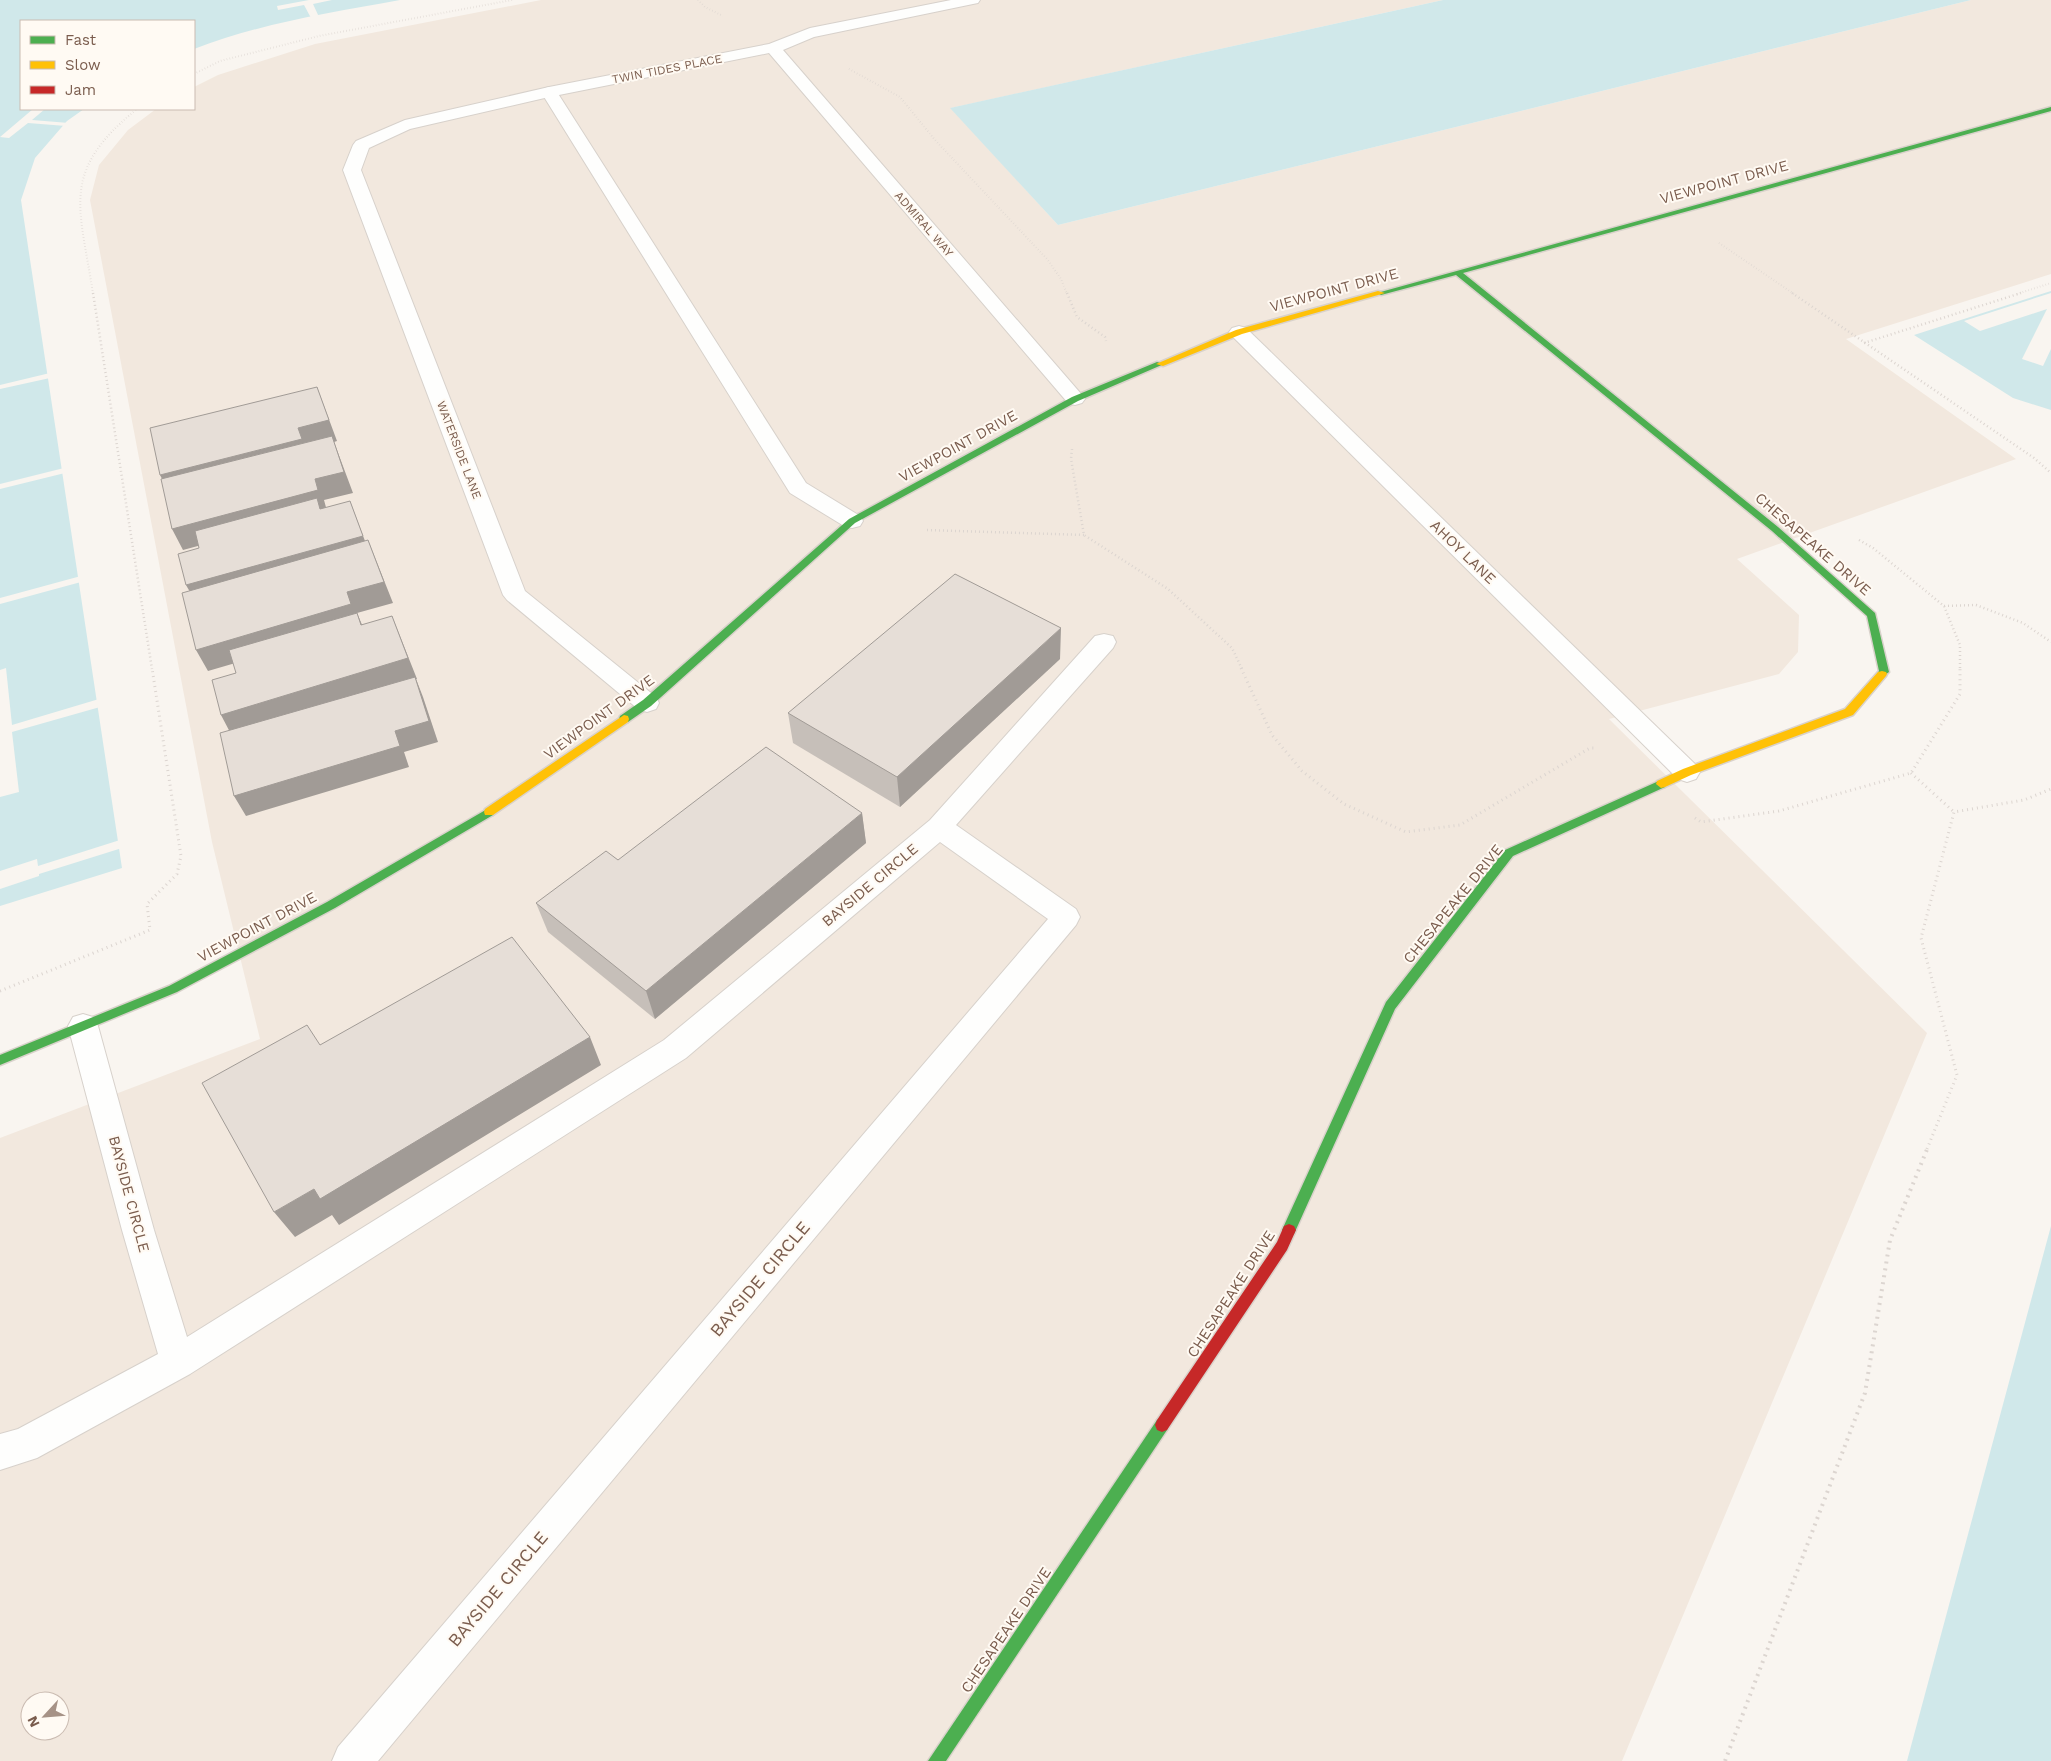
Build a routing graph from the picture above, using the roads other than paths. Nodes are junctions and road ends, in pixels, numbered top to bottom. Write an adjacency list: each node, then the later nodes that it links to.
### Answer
1 (973, 0): 2 (street, TWIN TIDES PLACE)
2 (773, 48): 3 (street, TWIN TIDES PLACE); 8 (street, ADMIRAL WAY)
3 (549, 92): 5 (street, TWIN TIDES PLACE); 9 (street)
4 (2051, 109): 6 (street, VIEWPOINT DRIVE)
5 (362, 145): 11 (street, WATERSIDE LANE)
6 (1457, 272): 7 (street, VIEWPOINT DRIVE); 12 (street, CHESAPEAKE DRIVE)
7 (1239, 332): 8 (street, VIEWPOINT DRIVE); 12 (street, AHOY LANE)
8 (1075, 399): 9 (street, VIEWPOINT DRIVE)
9 (852, 521): 11 (street, VIEWPOINT DRIVE)
10 (1104, 642): 13 (street, BAYSIDE CIRCLE)
11 (648, 703): 14 (street, VIEWPOINT DRIVE)
12 (1687, 772): 19 (street, CHESAPEAKE DRIVE)
13 (939, 827): 16 (street, BAYSIDE CIRCLE); 18 (street, BAYSIDE CIRCLE)
14 (83, 1026): 15 (street, VIEWPOINT DRIVE); 16 (street, BAYSIDE CIRCLE)
15 (0, 1060)
16 (178, 1362): 17 (street, BAYSIDE CIRCLE)
17 (0, 1452)
18 (352, 1761)
19 (936, 1761)

